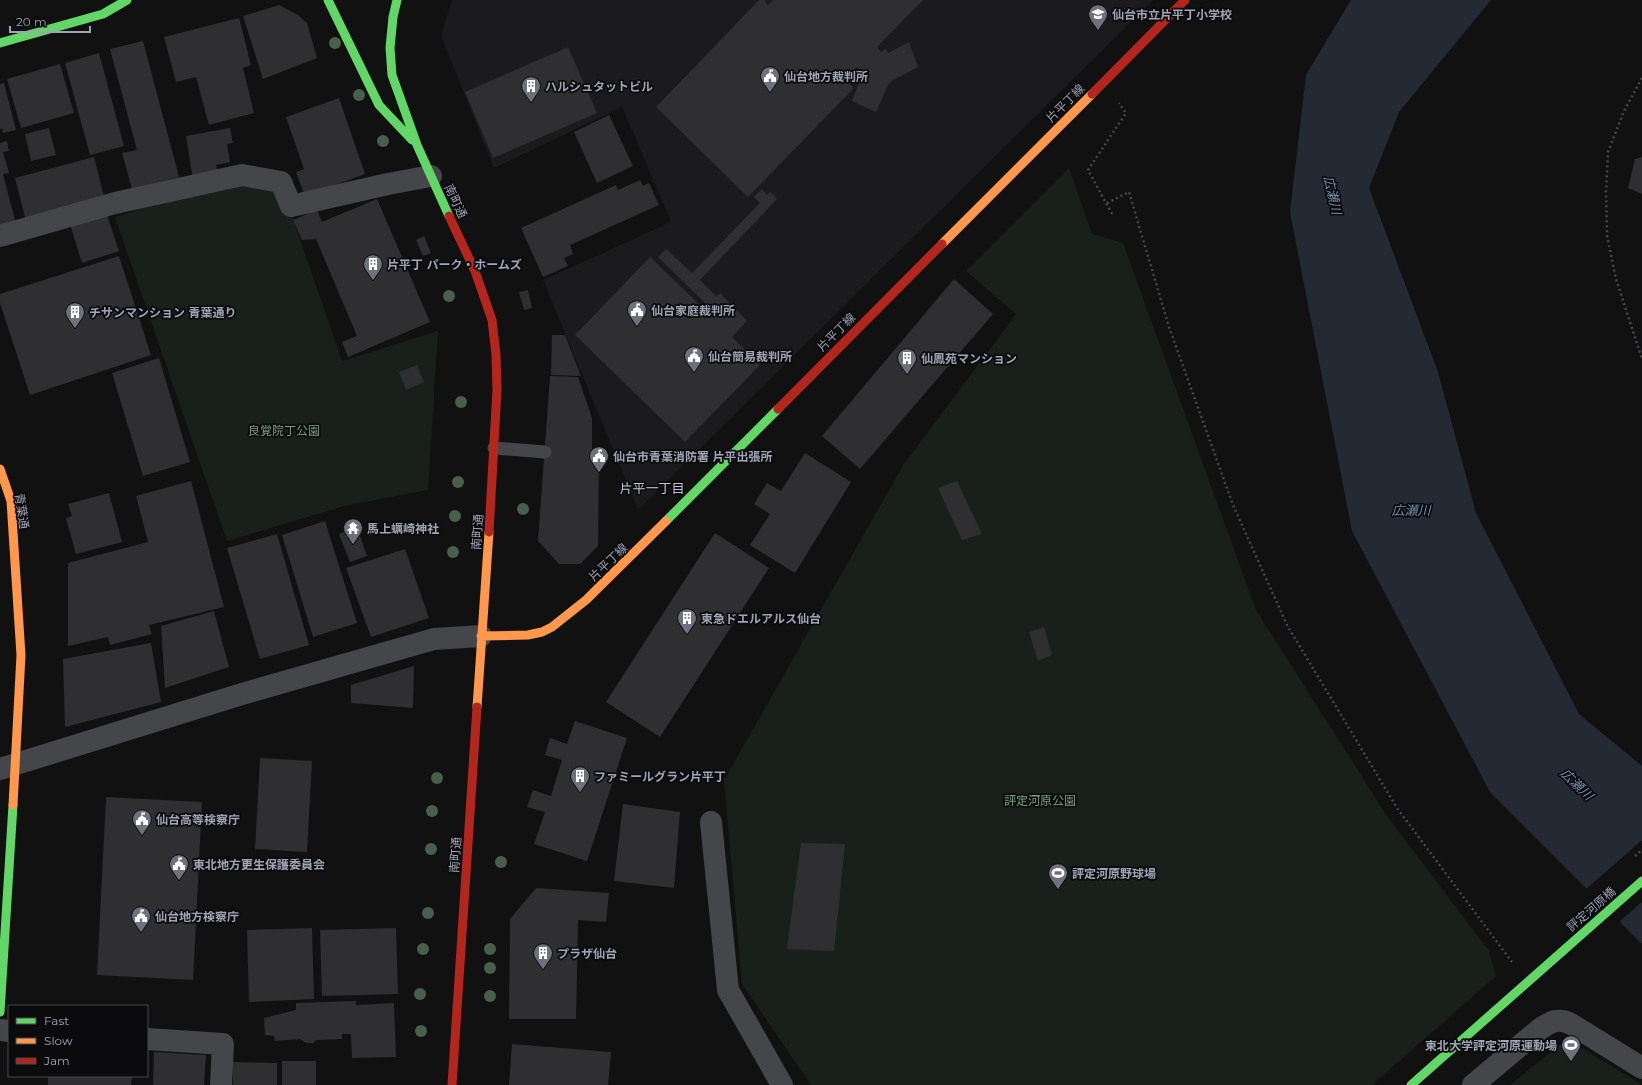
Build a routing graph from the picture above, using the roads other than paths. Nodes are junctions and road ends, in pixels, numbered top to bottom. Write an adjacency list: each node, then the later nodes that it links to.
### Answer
1 (126, 0): 5 (street)
2 (328, 0): 6 (street)
3 (397, 0): 6 (street, 南町通)
4 (1185, 0): 12 (street, 片平丁線)
5 (0, 43)
6 (417, 145): 7 (street, 南町通)
7 (431, 176): 8 (street); 9 (street, 南町通)
8 (0, 236)
9 (494, 448): 10 (lane); 12 (street, 南町通)
10 (545, 452)
11 (0, 469): 13 (street, 青葉通)
12 (481, 636): 13 (street); 20 (street, 南町通)
13 (7, 767): 16 (street, 青葉通)
14 (712, 822): 21 (street)
15 (1642, 881): 22 (street, 評定河原橋)
16 (0, 1012)
17 (148, 1039): 19 (street)
18 (1642, 1068): 23 (street)
19 (221, 1085)
20 (452, 1085)
21 (782, 1085)
22 (1411, 1085)
23 (1473, 1085)

